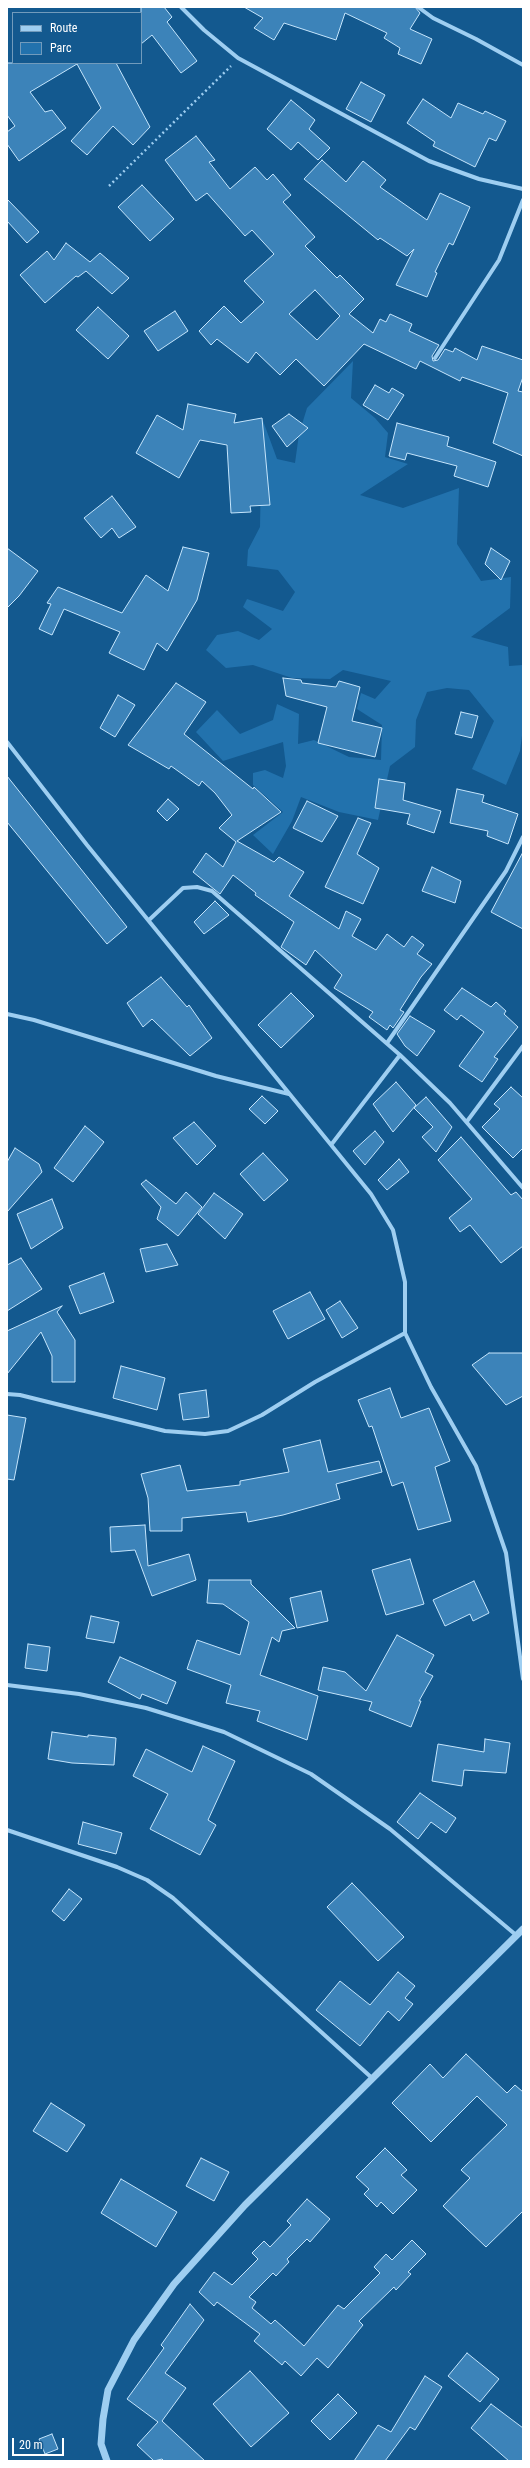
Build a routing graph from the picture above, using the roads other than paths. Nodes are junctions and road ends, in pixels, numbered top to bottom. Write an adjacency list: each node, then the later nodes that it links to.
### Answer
1 (182, 7): 4 (street)
2 (418, 7): 3 (street)
3 (523, 65)
4 (523, 189)
5 (523, 200): 6 (street)
6 (435, 358)
7 (7, 742): 9 (street)
8 (523, 837): 11 (street)
9 (149, 920): 11 (street); 14 (street)
10 (7, 1014): 14 (street)
11 (387, 1044): 13 (street)
12 (523, 1046): 15 (street)
13 (400, 1055): 15 (street); 16 (street)
14 (290, 1095): 16 (street)
15 (468, 1120): 17 (street)
16 (331, 1145): 18 (street)
17 (523, 1188)
18 (405, 1333): 19 (street); 20 (street)
19 (7, 1394)
20 (523, 1679)
21 (7, 1685): 24 (street)
22 (7, 1830): 25 (street)
23 (523, 1929): 24 (street)
24 (516, 1935): 25 (street)
25 (372, 2078): 26 (street)
26 (107, 2461)

